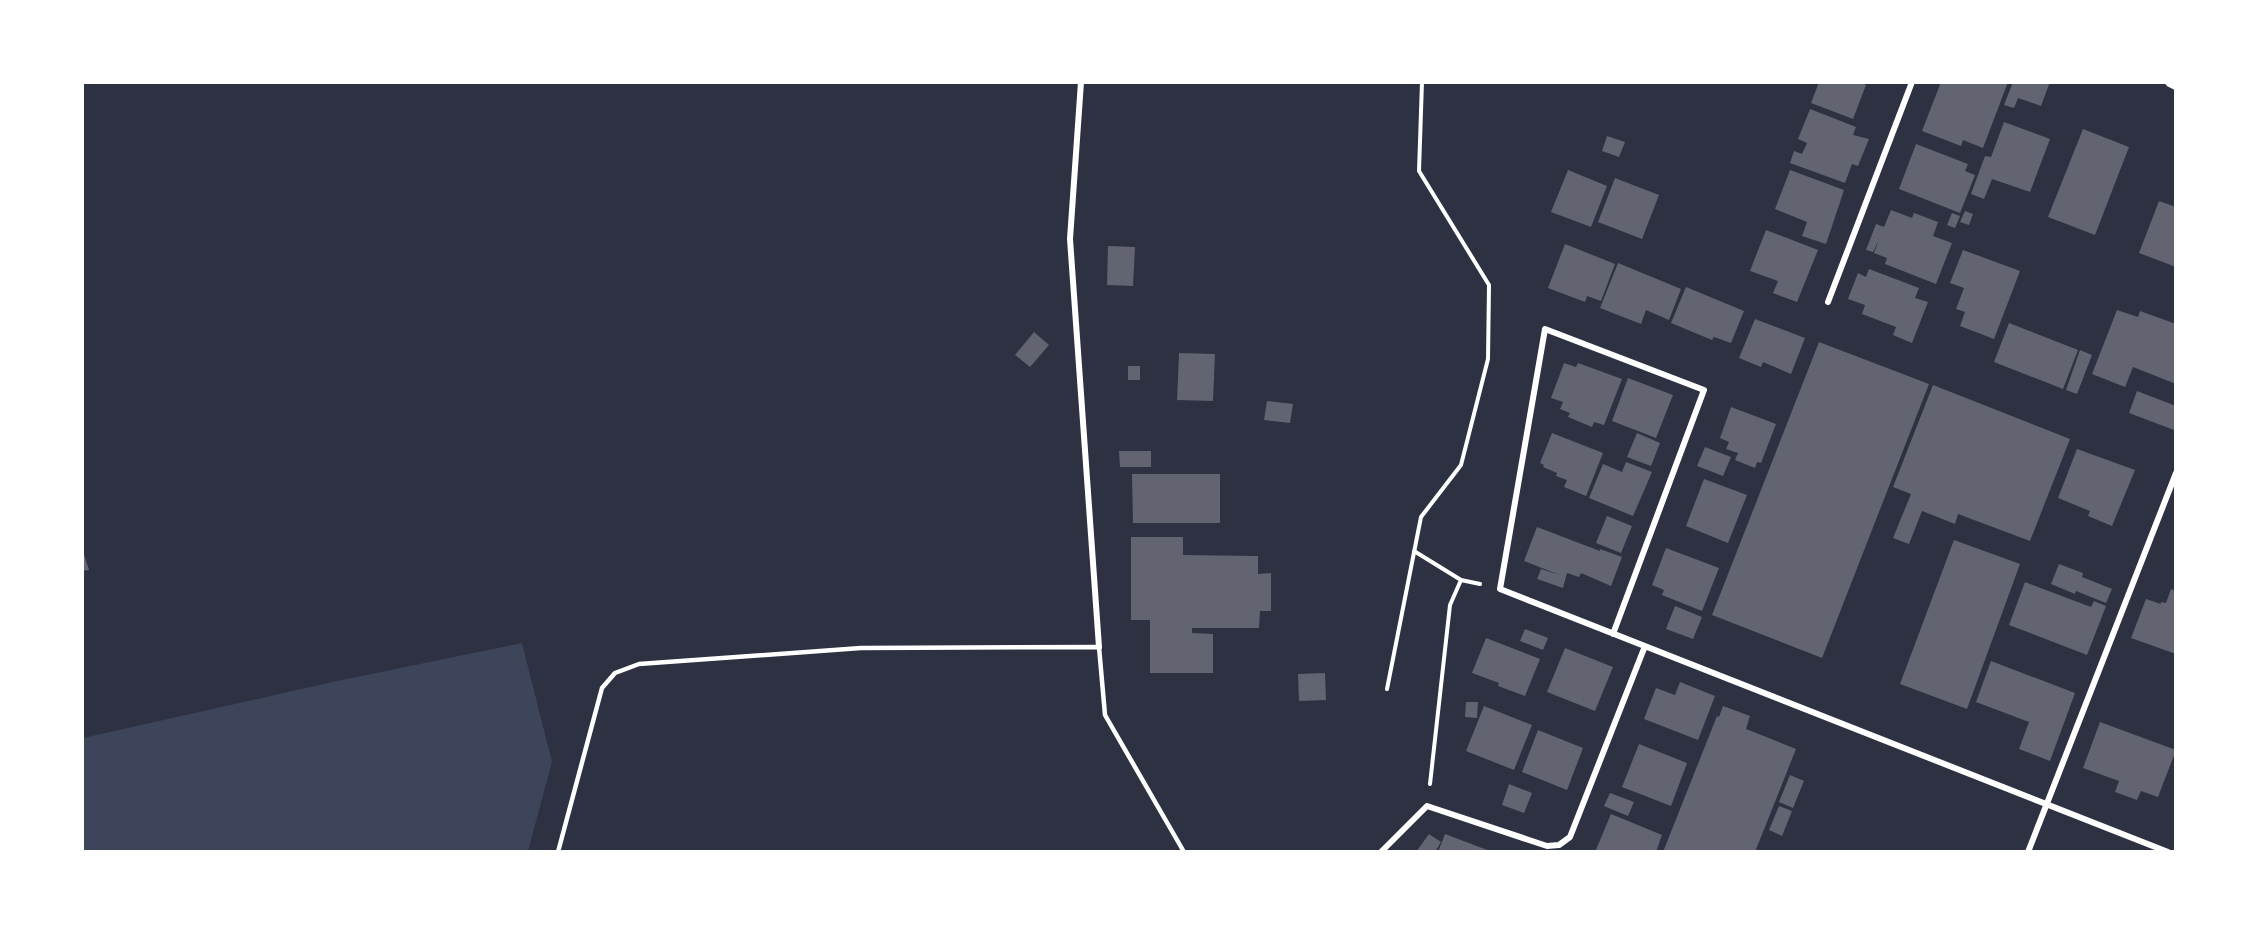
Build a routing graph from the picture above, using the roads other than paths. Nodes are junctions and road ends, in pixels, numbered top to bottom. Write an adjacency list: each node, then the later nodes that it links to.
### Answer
1 (1080, 82): 9 (street)
2 (1912, 82): 5 (street)
3 (2170, 82): 4 (street)
4 (2175, 85)
5 (1828, 302)
6 (2175, 473): 10 (street)
7 (1613, 634): 7 (street); 8 (street)
8 (1645, 646): 10 (street); 13 (street)
9 (1099, 647): 11 (lane); 12 (lane)
10 (2046, 804): 14 (street); 15 (street)
11 (558, 852)
12 (1184, 852)
13 (1381, 852)
14 (2028, 852)
15 (2168, 852)

